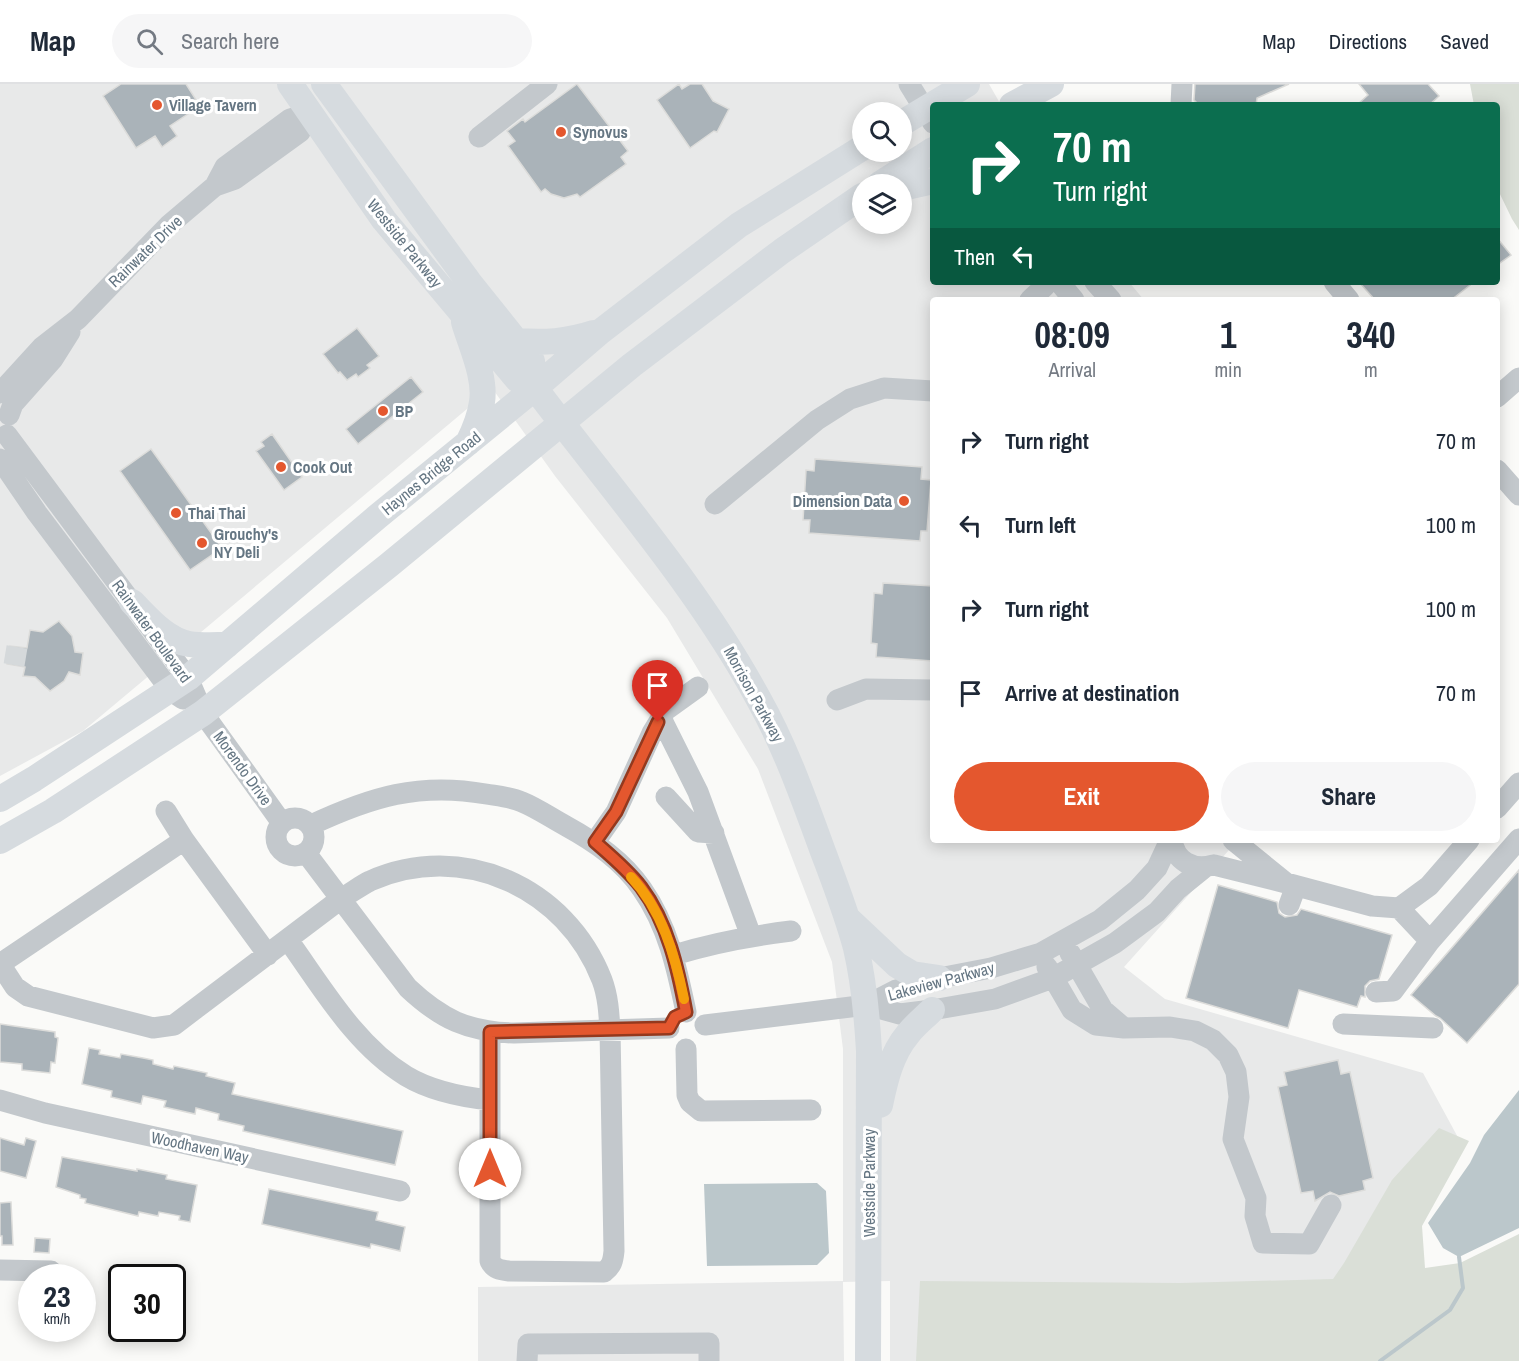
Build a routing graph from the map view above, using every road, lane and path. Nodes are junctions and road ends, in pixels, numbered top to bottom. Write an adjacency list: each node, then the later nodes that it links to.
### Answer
1 (290, 84): 13 (main road, Westside Parkway)
2 (324, 84): 33 (main road, Westside Parkway)
3 (547, 84): 15 (street)
4 (909, 84): 8 (street)
5 (967, 84): 9 (main road)
6 (1051, 84): 10 (main road)
7 (1182, 84): 11 (street)
8 (936, 102)
9 (940, 102)
10 (1018, 102)
11 (1181, 102)
12 (930, 107): 14 (main road)
13 (310, 113): 30 (main road, Westside Parkway); 31 (street, Rainwater Drive)
14 (912, 117)
15 (479, 137)
16 (930, 152): 18 (main road)
17 (852, 154): 32 (main road, Haynes Bridge Road)
18 (896, 174)
19 (930, 182): 20 (main road)
20 (912, 186)
21 (852, 203): 23 (main road)
22 (852, 206): 23 (main road)
23 (839, 211): 40 (main road)
24 (1045, 285): 27 (street)
25 (1062, 285): 28 (street)
26 (1098, 285): 29 (street)
27 (1033, 297)
28 (1072, 297)
29 (1108, 297)
30 (461, 312): 35 (main road, Westside Parkway); 41 (main road)
31 (78, 319): 37 (street, Rainwater Drive); 39 (street, Rainwater Drive)
32 (600, 332): 33 (main road); 35 (main road, Haynes Bridge Road)
33 (515, 341): 35 (main road, Westside Parkway)
34 (1519, 378): 38 (street)
35 (536, 388): 40 (main road, Westside Parkway); 41 (main road, Haynes Bridge Road)
36 (930, 391): 43 (street)
37 (0, 393)
38 (1500, 394)
39 (4, 424): 44 (street, Rainwater Boulevard)
40 (562, 424): 50 (main road); 74 (main road, Morrison Parkway)
41 (468, 443): 45 (main road, Haynes Bridge Road)
42 (0, 459): 46 (street, Rainwater Boulevard)
43 (715, 504)
44 (132, 602): 45 (main road); 46 (street, Rainwater Boulevard)
45 (227, 645): 46 (main road, Haynes Bridge Road)
46 (180, 684): 50 (street, Rainwater Boulevard); 54 (main road, Haynes Bridge Road)
47 (698, 687): 51 (street)
48 (930, 690): 49 (street)
49 (837, 700)
50 (203, 713): 57 (street, Morendo Drive); 62 (main road)
51 (661, 717): 59 (street); 63 (street)
52 (1519, 783): 55 (street)
53 (666, 797): 59 (street)
54 (0, 799)
55 (1500, 805)
56 (166, 811): 61 (street)
57 (282, 823): 58 (street); 69 (street)
58 (311, 825): 63 (street); 69 (street)
59 (714, 833): 76 (street)
60 (1519, 839): 79 (street)
61 (184, 840): 81 (street); 81 (street)
62 (0, 841)
63 (595, 842): 82 (street)
64 (1170, 843): 78 (street, Lakeview Parkway)
65 (1172, 843): 70 (street)
66 (1231, 843): 70 (street, Lakeview Parkway)
67 (1235, 843): 71 (street)
68 (1466, 843): 73 (street)
69 (306, 853): 72 (street)
70 (1209, 866): 71 (street); 83 (street, Lakeview Parkway)
71 (1290, 891): 73 (street)
72 (342, 898): 77 (street); 95 (street); 96 (street)
73 (1399, 908): 79 (street)
74 (845, 916): 84 (main road); 86 (main road, Morrison Parkway)
75 (791, 931): 76 (street)
76 (751, 936): 82 (street)
77 (288, 940): 81 (street); 99 (street)
78 (1063, 940): 80 (street, Lakeview Parkway); 83 (street)
79 (1430, 941): 91 (street)
80 (1041, 953): 84 (street, Lakeview Parkway); 85 (street)
81 (268, 955)
82 (674, 955): 88 (street)
83 (1077, 965): 85 (street, Lakeview Parkway); 93 (street)
84 (939, 978): 86 (street, Lakeview Parkway)
85 (1053, 978): 87 (street, Lakeview Parkway); 93 (street)
86 (867, 1005): 87 (street, Lakeview Parkway); 90 (street); 101 (main road, Westside Parkway)
87 (932, 1010): 101 (main road)
88 (686, 1012): 90 (street); 92 (street)
89 (1343, 1024): 91 (street)
90 (705, 1025): 97 (street)
91 (1381, 1025): 94 (street)
92 (669, 1028): 95 (street); 97 (street)
93 (1124, 1028): 103 (street)
94 (1433, 1028)
95 (610, 1030): 96 (street); 99 (street)
96 (490, 1032): 99 (street)
97 (686, 1049): 100 (street)
98 (0, 1100): 102 (street, Woodhaven Way)
99 (490, 1100)
100 (811, 1110)
101 (869, 1155): 108 (main road, Westside Parkway)
102 (400, 1191)
103 (1330, 1205)
104 (0, 1270): 105 (street)
105 (18, 1270)
106 (527, 1361): 107 (street)
107 (709, 1361)
108 (868, 1361)

